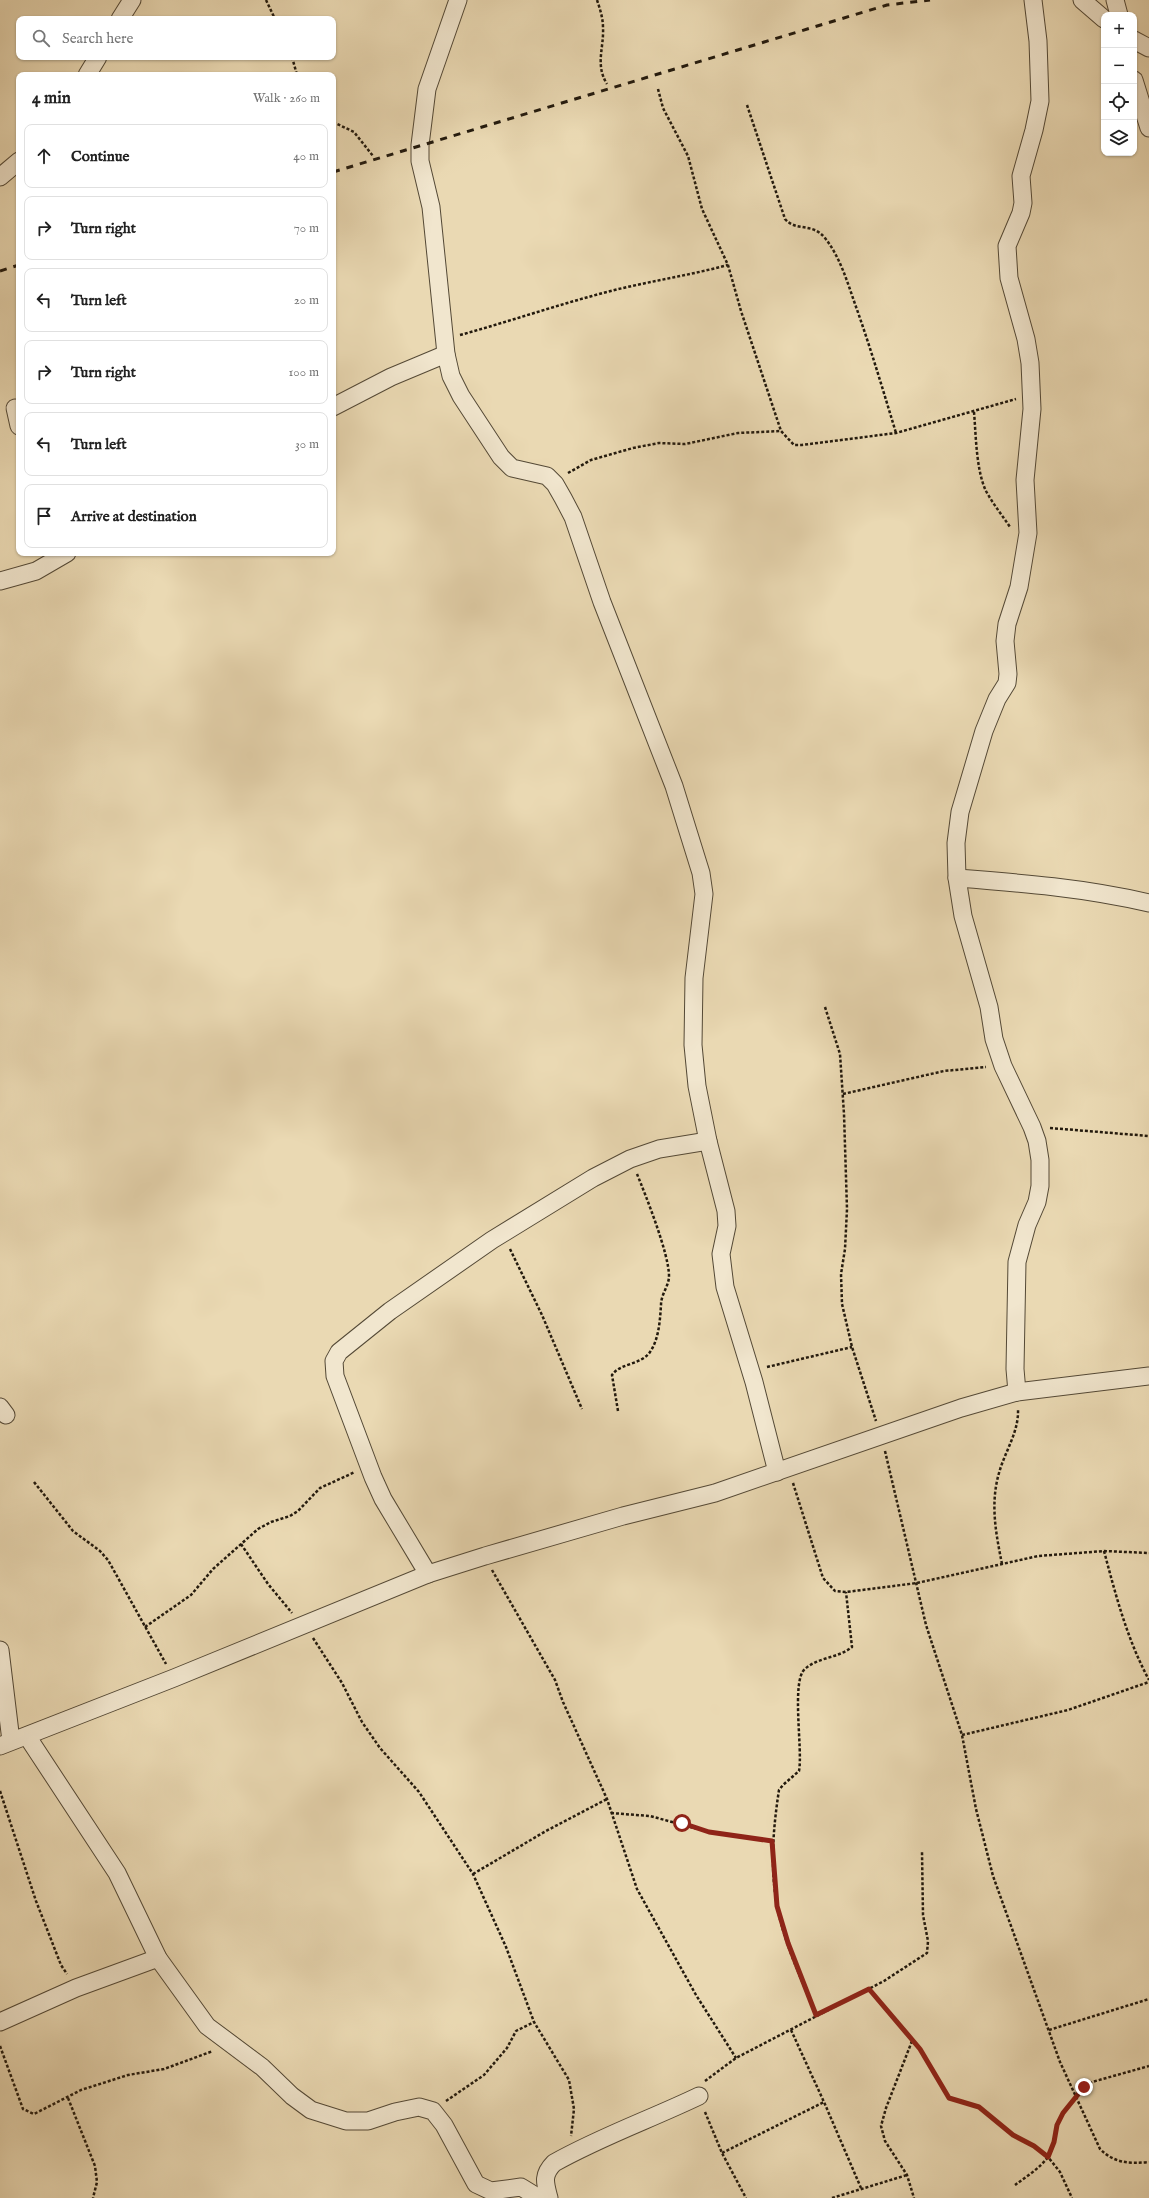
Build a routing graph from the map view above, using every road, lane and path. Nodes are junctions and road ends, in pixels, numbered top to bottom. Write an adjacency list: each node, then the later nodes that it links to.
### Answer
1 (132, 0): 9 (street)
2 (266, 0): 10 (path)
3 (458, 0): 28 (street)
4 (597, 0): 18 (path)
5 (1033, 0): 29 (street)
6 (1082, 0): 11 (street)
7 (1115, 0): 8 (street)
8 (1118, 12)
9 (122, 16)
10 (274, 16)
11 (1101, 16)
12 (1137, 42): 13 (street)
13 (1149, 48)
14 (96, 60): 16 (street)
15 (293, 60): 17 (path)
16 (89, 72)
17 (296, 72)
18 (607, 84)
19 (1135, 84): 23 (street)
20 (658, 89): 27 (path)
21 (747, 105): 35 (path)
22 (336, 123): 24 (path)
23 (1149, 128)
24 (373, 156)
25 (16, 164): 26 (street)
26 (0, 177)
27 (728, 265): 28 (path); 34 (path)
28 (445, 347): 30 (street); 36 (street)
29 (1032, 395): 33 (path); 37 (street)
30 (336, 404)
31 (15, 408): 32 (street)
32 (16, 412)
33 (974, 412): 35 (path); 37 (path)
34 (781, 431): 35 (path); 36 (path)
35 (896, 433)
36 (552, 481): 47 (street)
37 (1026, 550): 40 (street)
38 (48, 558): 39 (street)
39 (0, 582)
40 (957, 878): 41 (street); 43 (street)
41 (1149, 903)
42 (825, 1007): 44 (path)
43 (1003, 1066): 44 (path); 45 (street)
44 (843, 1094): 50 (path)
45 (1032, 1127): 46 (path); 53 (street)
46 (1149, 1136)
47 (708, 1141): 48 (street); 51 (street)
48 (630, 1159): 49 (street); 55 (path)
49 (502, 1233): 54 (path); 57 (street)
50 (852, 1347): 51 (path); 56 (path)
51 (751, 1370): 58 (street)
52 (1149, 1376): 53 (street)
53 (1017, 1392): 56 (street); 64 (path)
54 (582, 1409)
55 (618, 1411)
56 (881, 1435): 58 (street); 66 (path)
57 (368, 1466): 60 (path); 65 (street)
58 (783, 1470): 63 (street); 67 (path)
59 (34, 1482): 69 (path)
60 (241, 1544): 68 (path); 69 (path)
61 (1104, 1551): 62 (path); 64 (path); 72 (path)
62 (1149, 1553)
63 (485, 1556): 65 (street); 76 (path)
64 (1002, 1564): 66 (path)
65 (428, 1574): 68 (street)
66 (917, 1583): 67 (path); 73 (path)
67 (846, 1592): 78 (path)
68 (304, 1625): 71 (street); 80 (path)
69 (145, 1626): 71 (path)
70 (0, 1650): 74 (street)
71 (174, 1678): 74 (street)
72 (1149, 1681): 73 (path)
73 (962, 1735): 89 (path)
74 (13, 1741): 81 (street)
75 (0, 1791): 82 (path)
76 (607, 1799): 77 (path); 80 (path)
77 (611, 1813): 78 (path); 93 (path)
78 (772, 1841): 85 (path)
79 (922, 1852): 83 (path)
80 (473, 1874): 87 (path)
81 (158, 1958): 82 (street); 91 (street)
82 (76, 1988): 86 (street)
83 (869, 1989): 85 (path); 90 (path)
84 (1149, 1999): 89 (path)
85 (816, 2015): 88 (path)
86 (0, 2022)
87 (534, 2022): 99 (path); 101 (path)
88 (791, 2030): 93 (path); 98 (path)
89 (1049, 2030): 97 (path)
90 (912, 2041): 102 (path); 104 (path)
91 (231, 2043): 96 (path); 99 (street)
92 (0, 2046): 96 (path)
93 (736, 2058): 95 (path)
94 (1149, 2066): 97 (path)
95 (699, 2096): 100 (path); 101 (street)
96 (68, 2098): 107 (path)
97 (1076, 2098): 102 (path); 103 (path)
98 (824, 2102): 100 (path); 106 (path)
99 (433, 2111): 108 (street)
100 (722, 2153): 110 (path)
101 (570, 2154): 109 (street)
102 (1048, 2157): 105 (path); 113 (path)
103 (1149, 2162)
104 (907, 2175): 106 (path); 112 (path)
105 (1015, 2185)
106 (861, 2188): 111 (path)
107 (93, 2198)
108 (539, 2198)
109 (549, 2198)
110 (746, 2198)
111 (832, 2198)
112 (914, 2198)
113 (1072, 2198)

